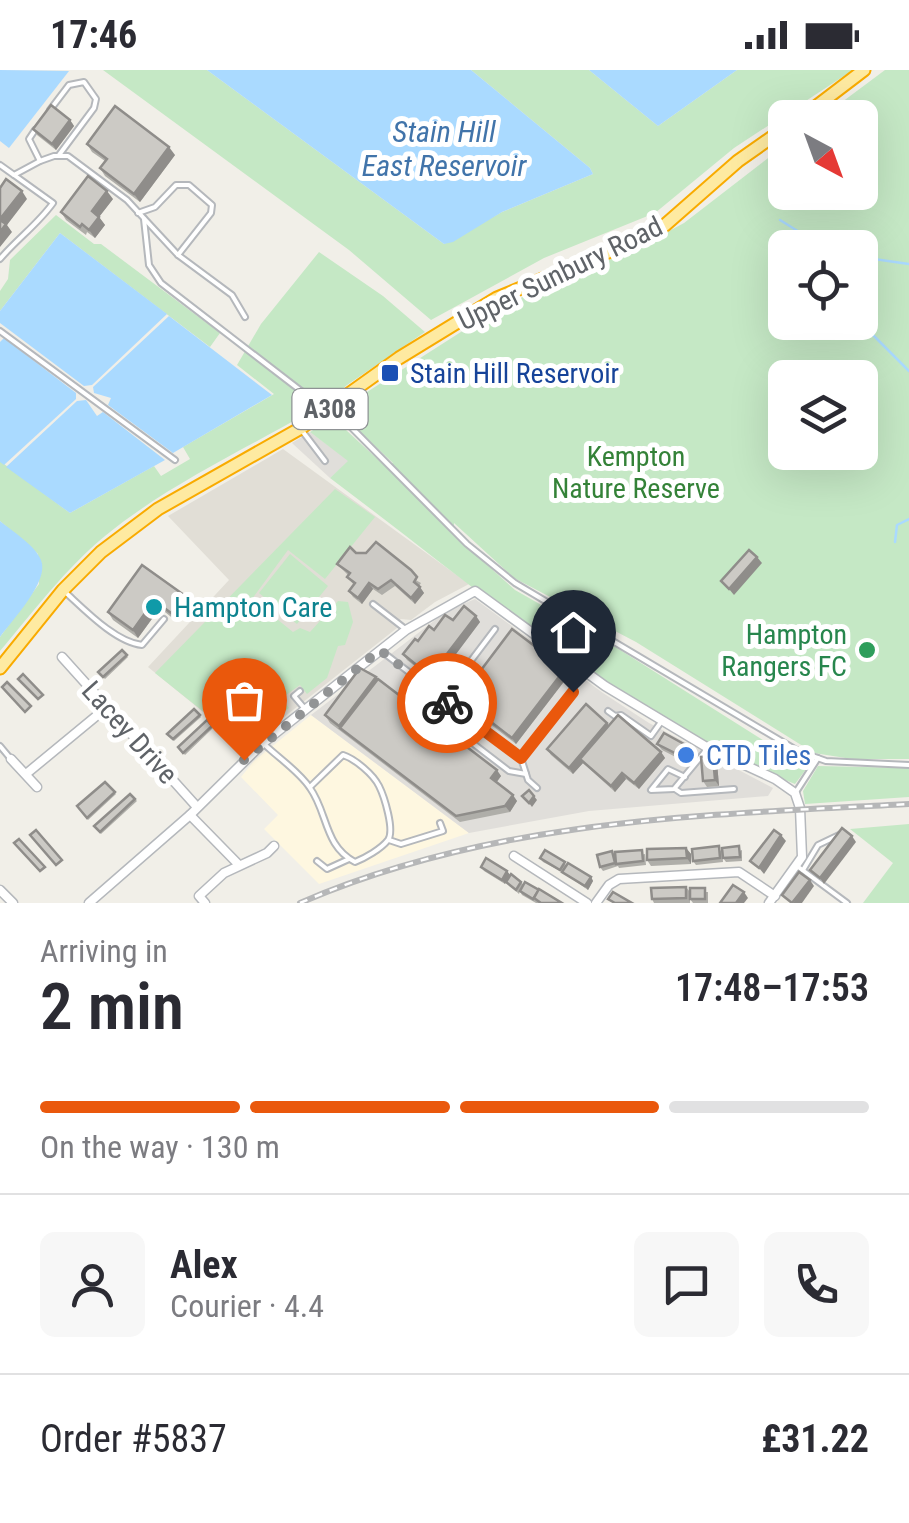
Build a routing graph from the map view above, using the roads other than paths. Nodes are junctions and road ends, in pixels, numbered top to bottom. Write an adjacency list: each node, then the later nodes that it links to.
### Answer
1 (864, 70): 2 (highway)
2 (824, 100)
3 (50, 110): 6 (lane)
4 (40, 124): 7 (lane)
5 (768, 140): 17 (highway, Upper Sunbury Road / A308)
6 (59, 155): 7 (lane); 10 (lane)
7 (40, 160): 9 (lane)
8 (0, 164): 9 (lane)
9 (14, 175): 13 (lane)
10 (138, 213): 11 (lane); 12 (lane)
11 (144, 220): 12 (lane); 16 (lane)
12 (178, 255): 14 (lane)
13 (0, 259)
14 (244, 317)
15 (0, 331): 19 (lane)
16 (309, 397)
17 (332, 408): 18 (highway, Upper Sunbury Road / A308); 43 (lane)
18 (301, 428): 20 (lane); 21 (highway, Upper Sunbury Road / A308)
19 (175, 460)
20 (326, 461)
21 (63, 590): 23 (lane); 28 (highway, Upper Sunbury Road / A308)
22 (373, 604): 25 (lane)
23 (164, 619)
24 (496, 628): 33 (lane)
25 (406, 630): 26 (street); 38 (street)
26 (380, 650): 29 (lane); 36 (street)
27 (62, 657): 35 (street, Lacey Drive)
28 (0, 668)
29 (418, 678): 33 (lane); 47 (lane)
30 (300, 691): 32 (lane)
31 (573, 692): 42 (lane)
32 (294, 696): 34 (lane); 36 (lane)
33 (442, 699): 42 (lane)
34 (288, 701)
35 (106, 708): 46 (street); 55 (street, Lacey Drive)
36 (305, 710): 39 (street)
37 (608, 712): 38 (lane)
38 (661, 722): 41 (street)
39 (263, 743): 50 (lane); 55 (street)
40 (0, 746): 44 (lane)
41 (708, 748): 48 (lane); 54 (street)
42 (521, 758): 47 (lane)
43 (818, 758): 45 (lane); 54 (lane)
44 (11, 759): 46 (street)
45 (909, 765)
46 (26, 774): 49 (street)
47 (526, 774): 51 (lane)
48 (685, 777): 52 (lane); 52 (lane)
49 (38, 787)
50 (310, 787): 59 (lane); 62 (lane)
51 (537, 788)
52 (674, 788): 53 (lane)
53 (734, 789)
54 (795, 792): 65 (street)
55 (197, 807): 56 (street)
56 (190, 815): 64 (street); 69 (street)
57 (440, 823): 59 (lane)
58 (843, 833): 65 (lane)
59 (388, 840): 62 (lane)
60 (274, 846): 64 (street)
61 (514, 856): 71 (street)
62 (349, 860): 63 (lane)
63 (317, 861)
64 (238, 864): 70 (street)
65 (800, 868): 67 (street); 73 (lane)
66 (0, 890): 68 (street)
67 (772, 899): 72 (street)
68 (13, 903)
69 (89, 903)
70 (206, 903)
71 (587, 903)
72 (596, 903)
73 (847, 903)

